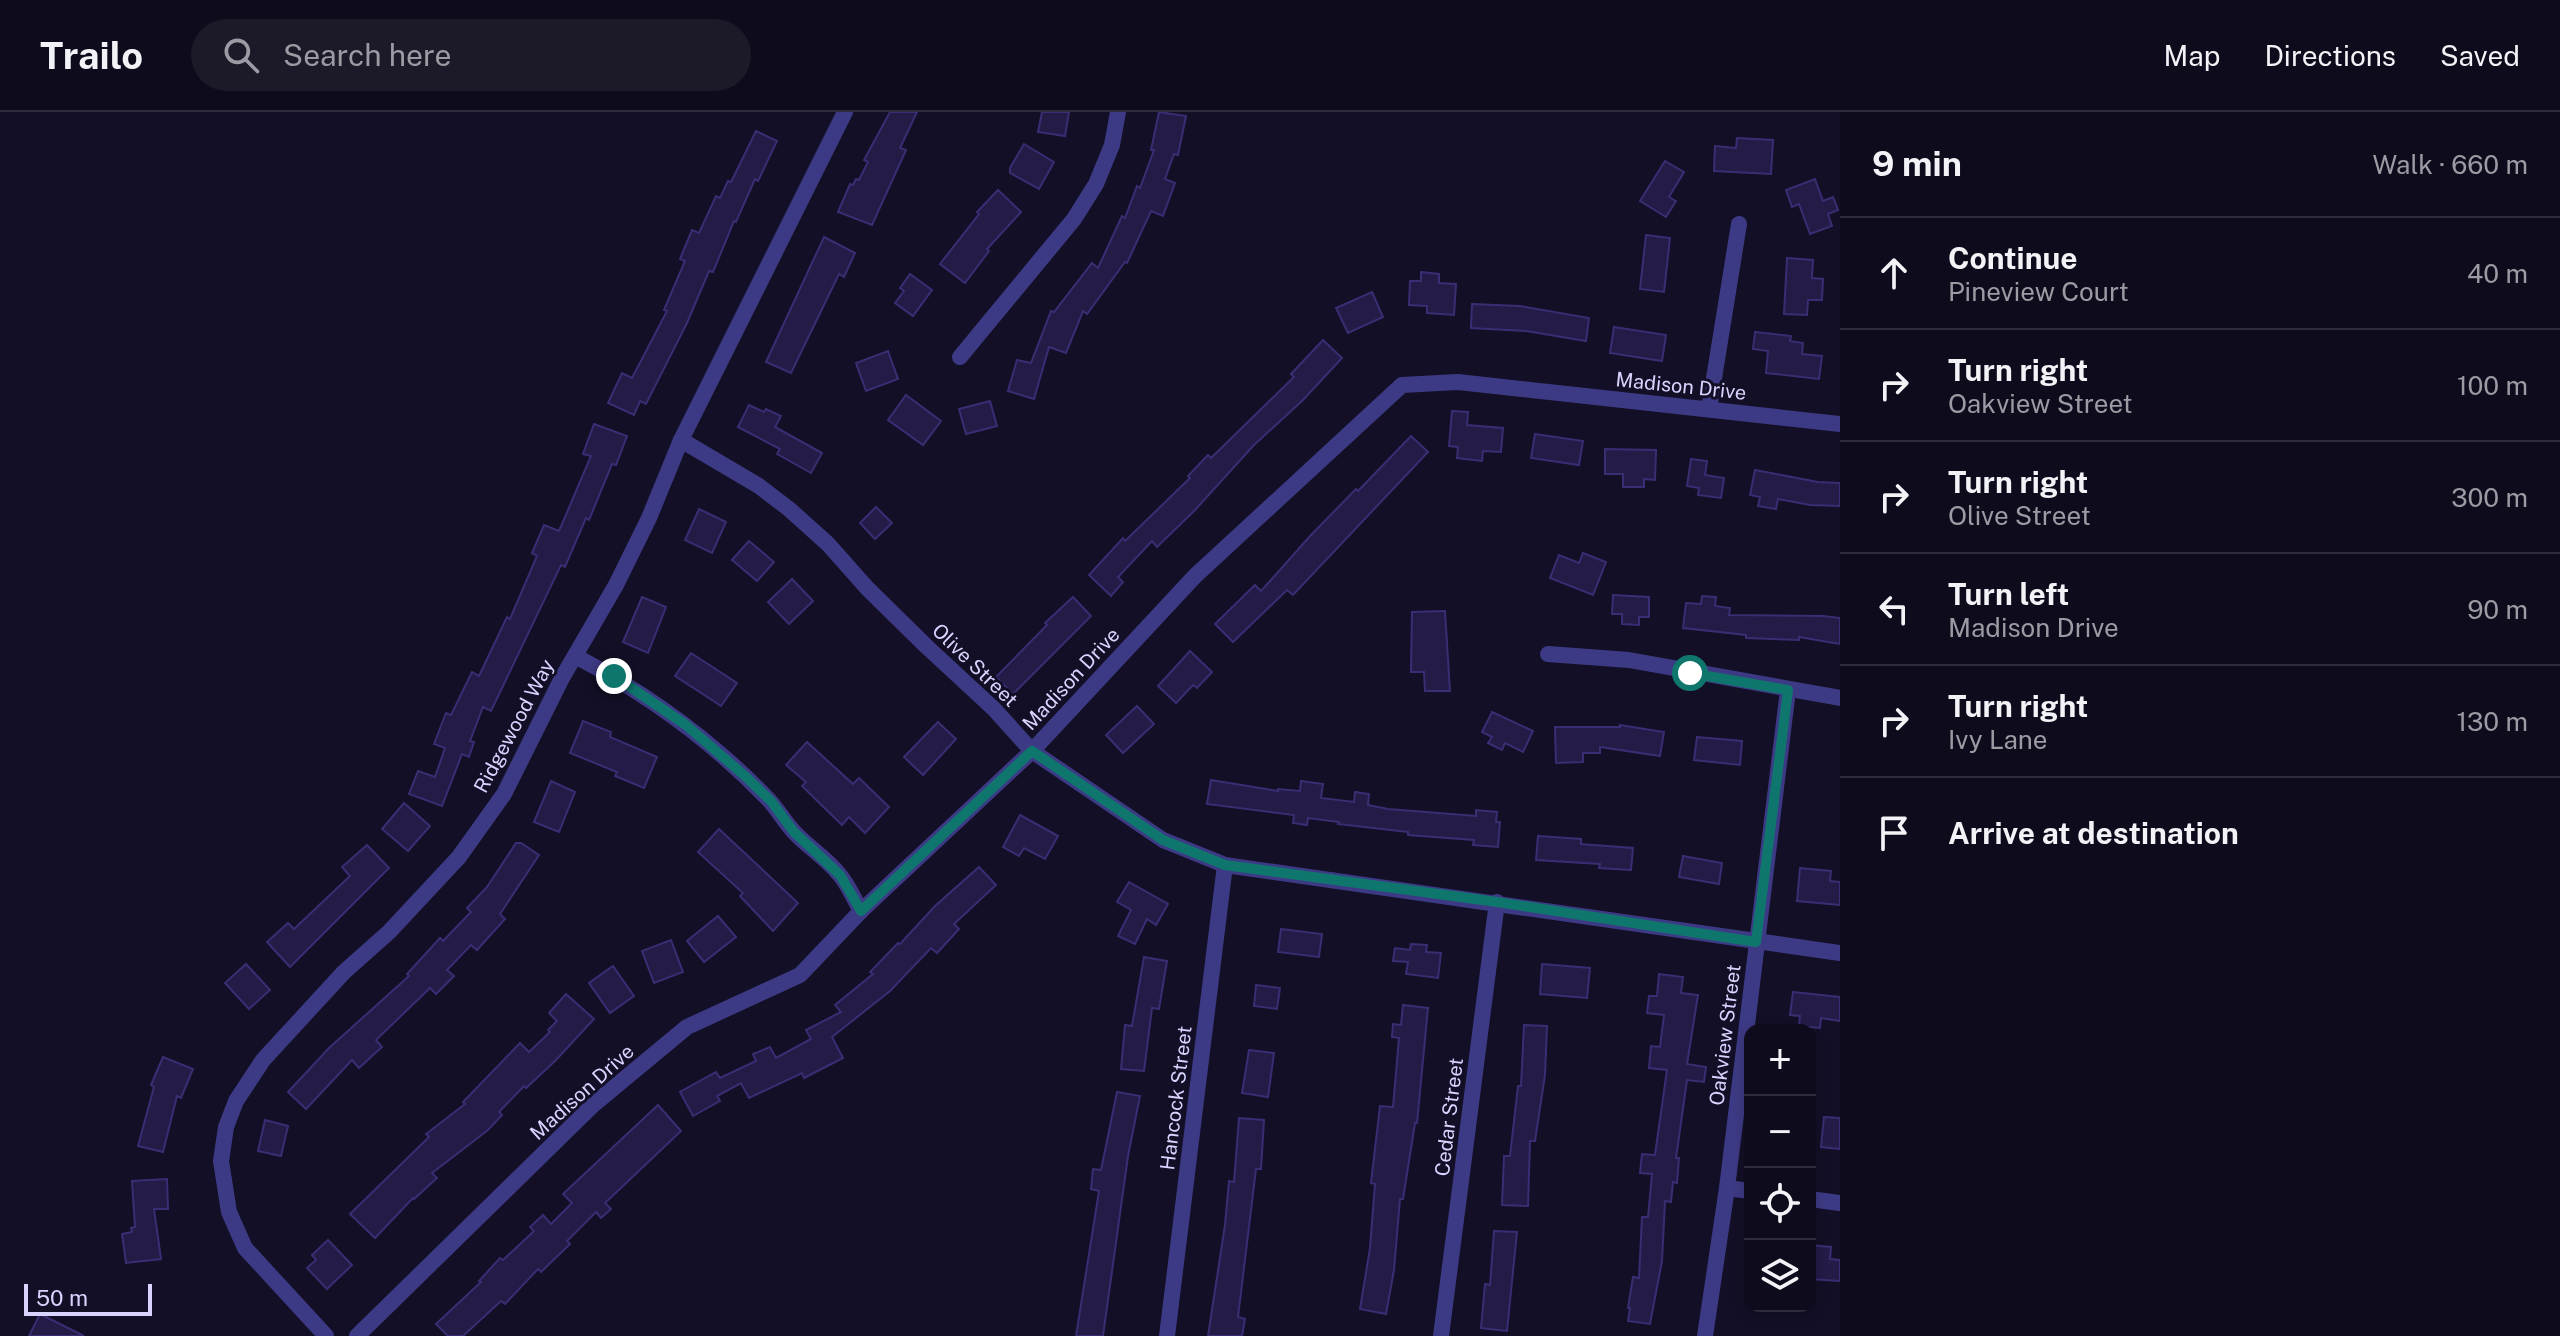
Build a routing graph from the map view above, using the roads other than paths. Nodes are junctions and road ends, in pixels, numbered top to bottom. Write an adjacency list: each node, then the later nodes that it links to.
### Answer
1 (845, 112): 7 (street, Ridgewood Way)
2 (1118, 112): 4 (street)
3 (1739, 224): 5 (street)
4 (960, 357)
5 (1709, 409): 6 (street, Madison Drive); 12 (street, Madison Drive)
6 (1840, 424)
7 (681, 440): 9 (street, Ridgewood Way); 12 (street, Olive Street)
8 (1548, 654): 10 (street)
9 (575, 656): 15 (street); 22 (street, Ridgewood Way)
10 (1788, 690): 11 (street); 16 (street, Oakview Street)
11 (1840, 698)
12 (1032, 751): 13 (street, Olive Street); 15 (street, Madison Drive)
13 (1225, 865): 14 (street, Olive Street); 24 (street, Hancock Street)
14 (1497, 902): 16 (street, Olive Street); 25 (street, Cedar Street)
15 (861, 911): 23 (street, Madison Drive)
16 (1756, 942): 17 (street, Olive Street); 18 (street, Oakview Street)
17 (1840, 953)
18 (1727, 1188): 19 (street); 26 (street, Oakview Street)
19 (1744, 1190)
20 (1816, 1200): 21 (street)
21 (1840, 1203)
22 (326, 1336)
23 (357, 1336)
24 (1167, 1336)
25 (1441, 1336)
26 (1705, 1336)

